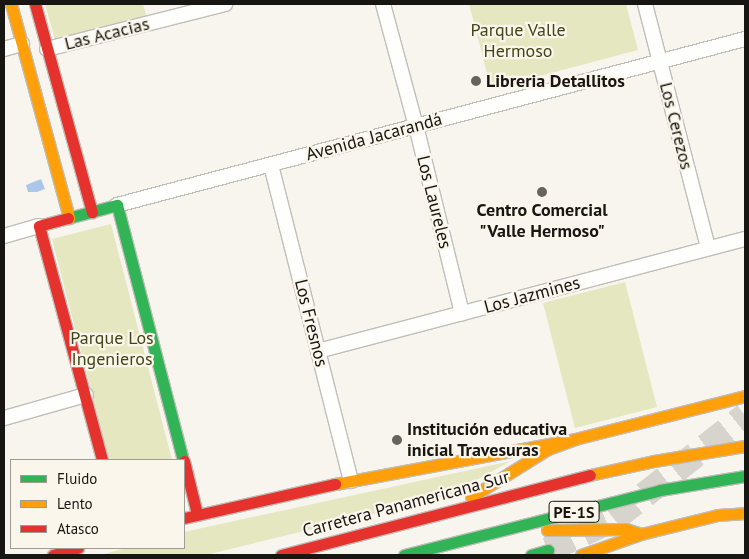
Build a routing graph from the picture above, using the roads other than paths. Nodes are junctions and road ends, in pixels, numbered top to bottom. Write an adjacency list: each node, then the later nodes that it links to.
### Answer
1 (11, 4): 7 (main road)
2 (35, 4): 9 (main road)
3 (221, 4): 9 (street, Las Acacias)
4 (383, 4): 11 (street, Los Laureles)
5 (645, 4): 10 (street, Los Cerezos)
6 (745, 40): 10 (street, Avenida Jacarandá)
7 (22, 44): 8 (street); 15 (main road)
8 (4, 49)
9 (48, 49): 14 (main road)
10 (660, 61): 11 (street, Avenida Jacarandá); 19 (street, Los Cerezos)
11 (416, 126): 12 (street, Avenida Jacarandá); 20 (street, Los Laureles)
12 (271, 165): 13 (street, Avenida Jacarandá); 21 (street, Los Fresnos)
13 (117, 205): 14 (main road, Avenida Jacarandá); 28 (main road)
14 (92, 212): 15 (main road, Avenida Jacarandá)
15 (69, 218): 16 (main road, Avenida Jacarandá)
16 (39, 226): 17 (street, Avenida Jacarandá); 22 (main road)
17 (4, 236)
18 (745, 239): 19 (street, Los Jazmines)
19 (708, 248): 20 (street, Los Jazmines)
20 (462, 313): 21 (street, Los Jazmines)
21 (318, 351): 31 (street, Los Fresnos)
22 (86, 395): 24 (street); 27 (main road)
23 (745, 396): 25 (main road)
24 (4, 418)
25 (575, 439): 31 (main road); 32 (main road)
26 (745, 446): 32 (main road, Carretera Panamericana Sur / PE-1S)
27 (102, 459)
28 (183, 459)
29 (185, 465): 34 (main road)
30 (745, 476): 37 (main road, PE-1S)
31 (351, 481): 34 (main road)
32 (449, 511): 41 (main road, Carretera Panamericana Sur / PE-1S)
33 (745, 512): 36 (main road)
34 (197, 514): 35 (main road)
35 (185, 518)
36 (641, 534): 37 (main road); 44 (main road)
37 (467, 538): 42 (main road, PE-1S)
38 (74, 549): 40 (main road)
39 (548, 550): 43 (main road)
40 (53, 555)
41 (281, 555)
42 (404, 555)
43 (531, 555)
44 (582, 555)

